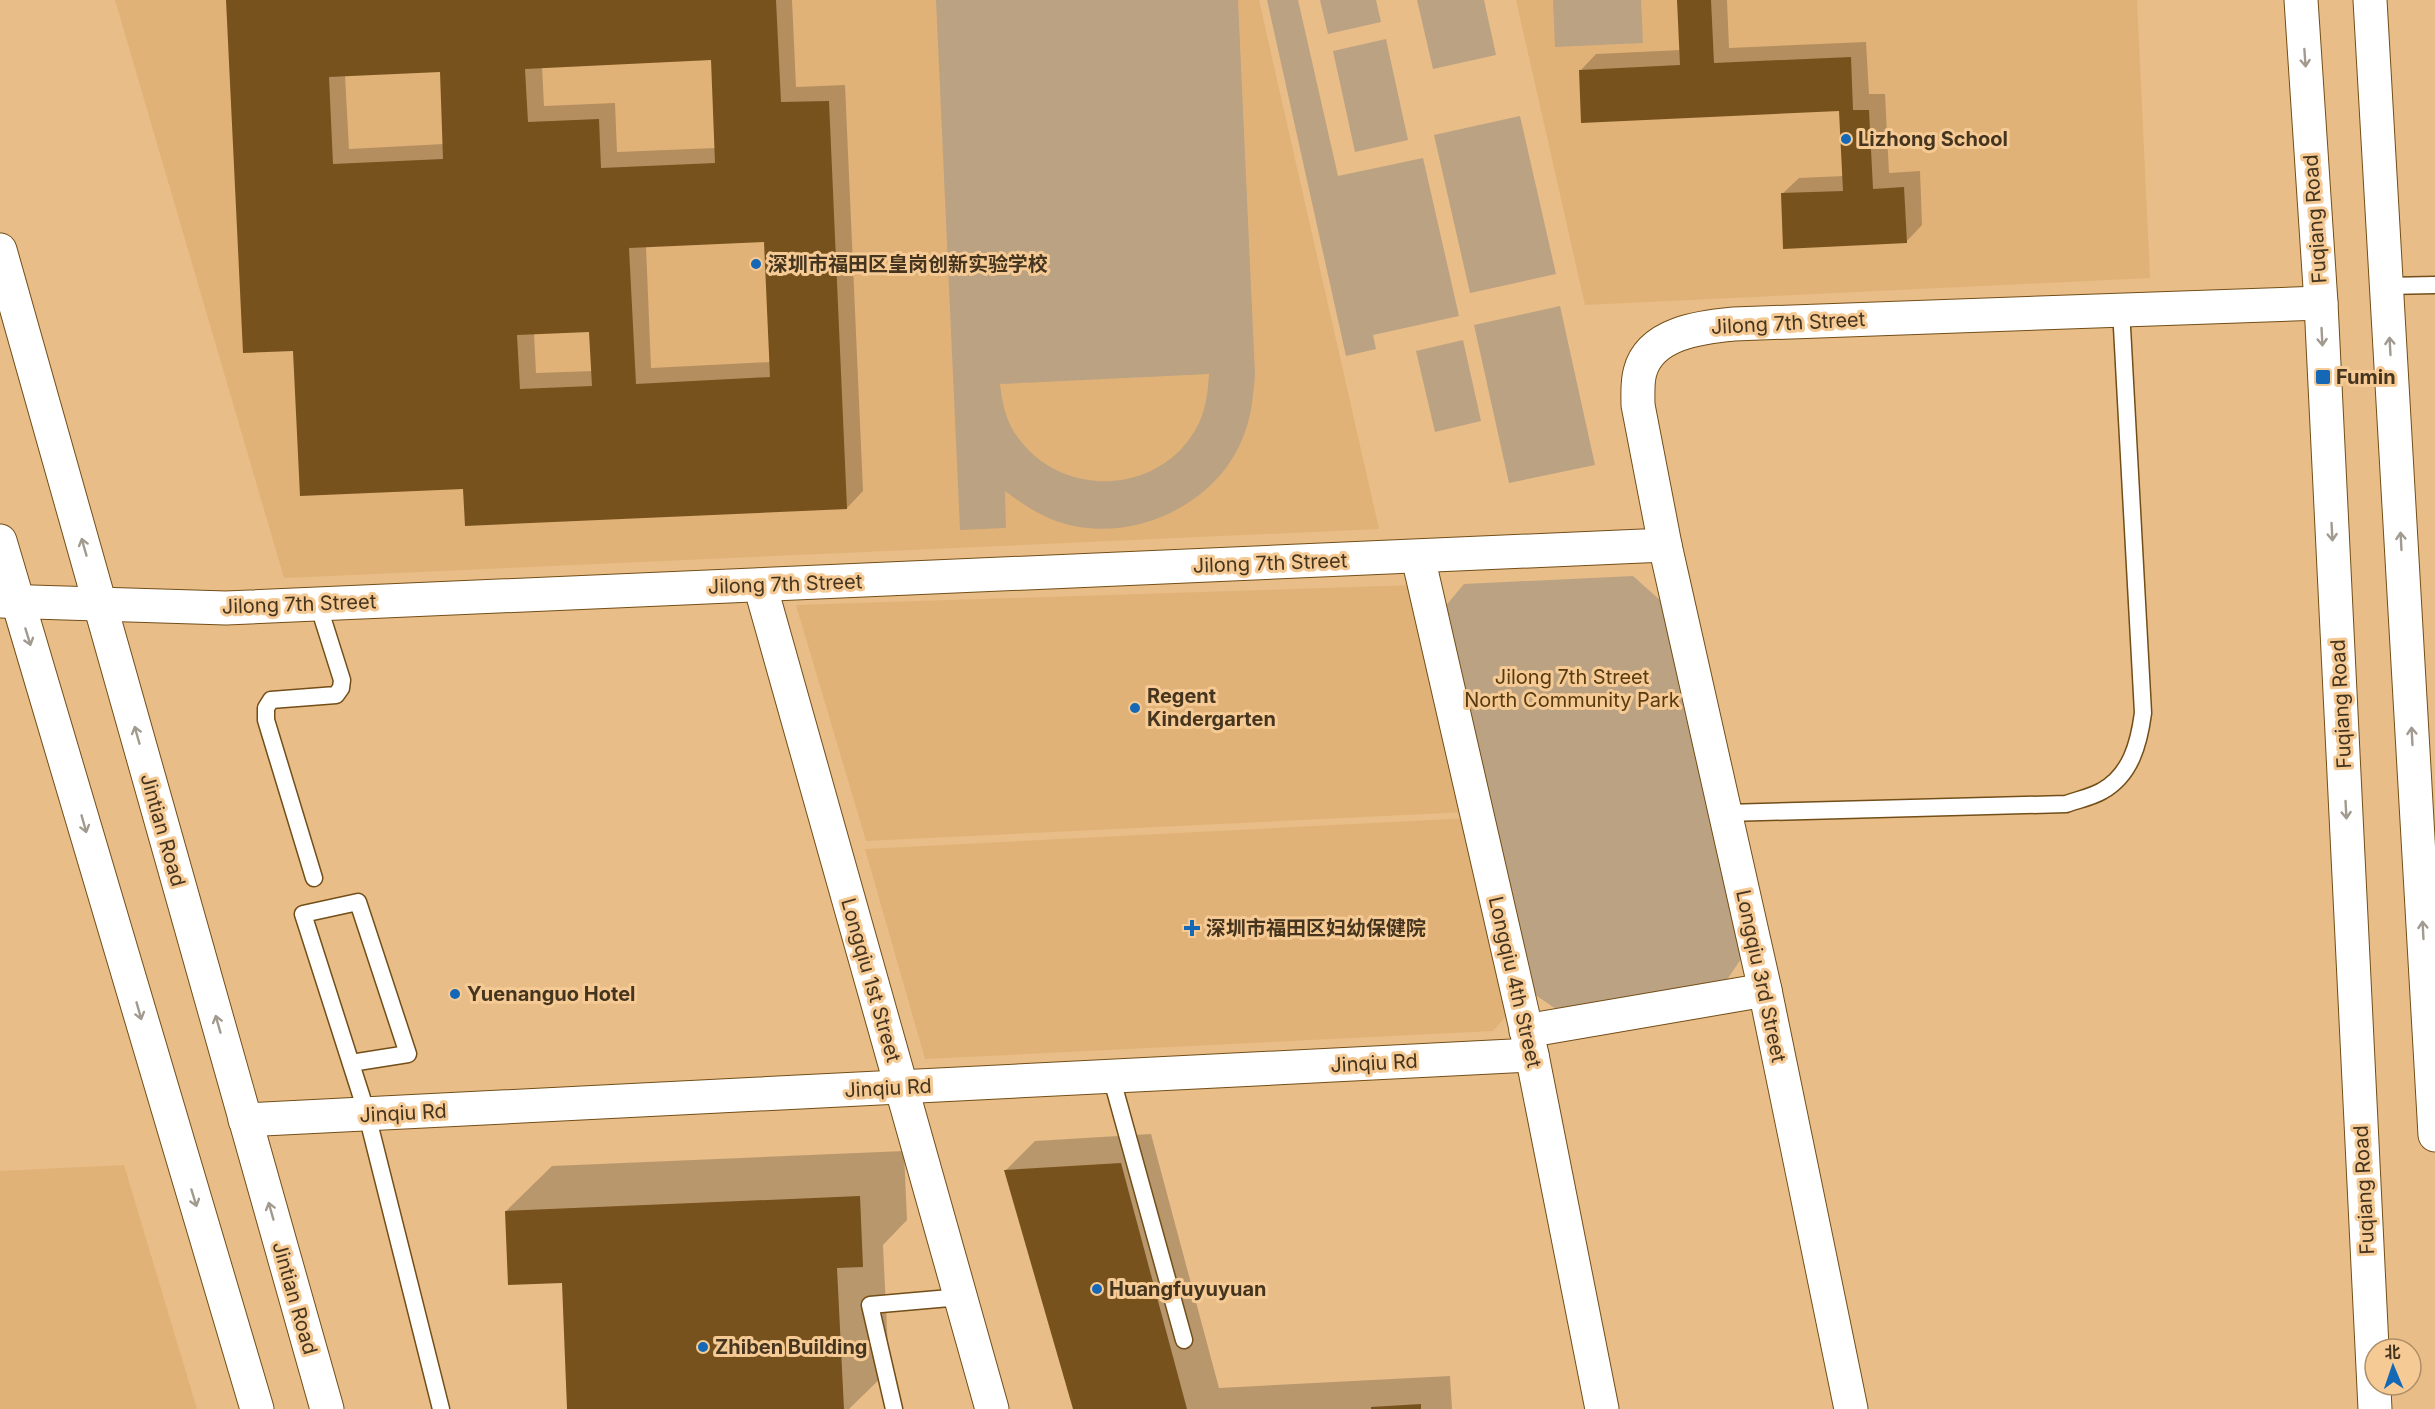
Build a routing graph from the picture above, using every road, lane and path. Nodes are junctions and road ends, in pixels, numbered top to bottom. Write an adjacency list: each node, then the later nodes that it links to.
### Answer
1 (2301, 0): 6 (street, Fuqiang Road, one-way to 6)
2 (2370, 0): 5 (street)
3 (0, 250): 13 (street, Jintian Road, one-way to 3)
4 (2435, 285): 5 (lane)
5 (2386, 286): 24 (street, one-way to 5)
6 (2321, 303): 7 (street, Jilong 7th Street); 34 (street, Fuqiang Road, one-way to 34)
7 (2121, 309): 9 (street, Jilong 7th Street); 15 (lane)
8 (0, 541): 12 (street)
9 (1665, 545): 10 (street, Jilong 7th Street); 15 (street, Longqiu 3rd Street)
10 (1418, 557): 11 (street, Jilong 7th Street); 18 (street, Longqiu 4th Street)
11 (760, 585): 14 (street, Jilong 7th Street); 21 (street, Longqiu 1st Street)
12 (9, 601): 13 (street, Jilong 7th Street); 27 (street, one-way to 27)
13 (100, 604): 14 (street, Jilong 7th Street); 23 (street, Jintian Road, one-way to 13)
14 (318, 604): 16 (lane)
15 (1726, 813): 17 (street, Longqiu 3rd Street)
16 (314, 878)
17 (1765, 990): 18 (street, Jinqiu Rd); 33 (street, Longqiu 3rd Street)
18 (1529, 1043): 20 (street, Jinqiu Rd); 32 (street, Longqiu 4th Street)
19 (351, 1063): 19 (lane); 22 (lane)
20 (1111, 1076): 21 (street, Jinqiu Rd); 26 (lane)
21 (901, 1087): 22 (street, Jinqiu Rd); 25 (street, Longqiu 1st Street)
22 (367, 1115): 23 (street, Jinqiu Rd); 29 (lane)
23 (245, 1120): 28 (street, Jintian Road, one-way to 23)
24 (2435, 1135)
25 (961, 1297): 30 (lane); 31 (street, Longqiu 1st Street)
26 (1184, 1340)
27 (257, 1409)
28 (327, 1409)
29 (441, 1409)
30 (894, 1409)
31 (992, 1409)
32 (1602, 1409)
33 (1851, 1409)
34 (2375, 1409)

